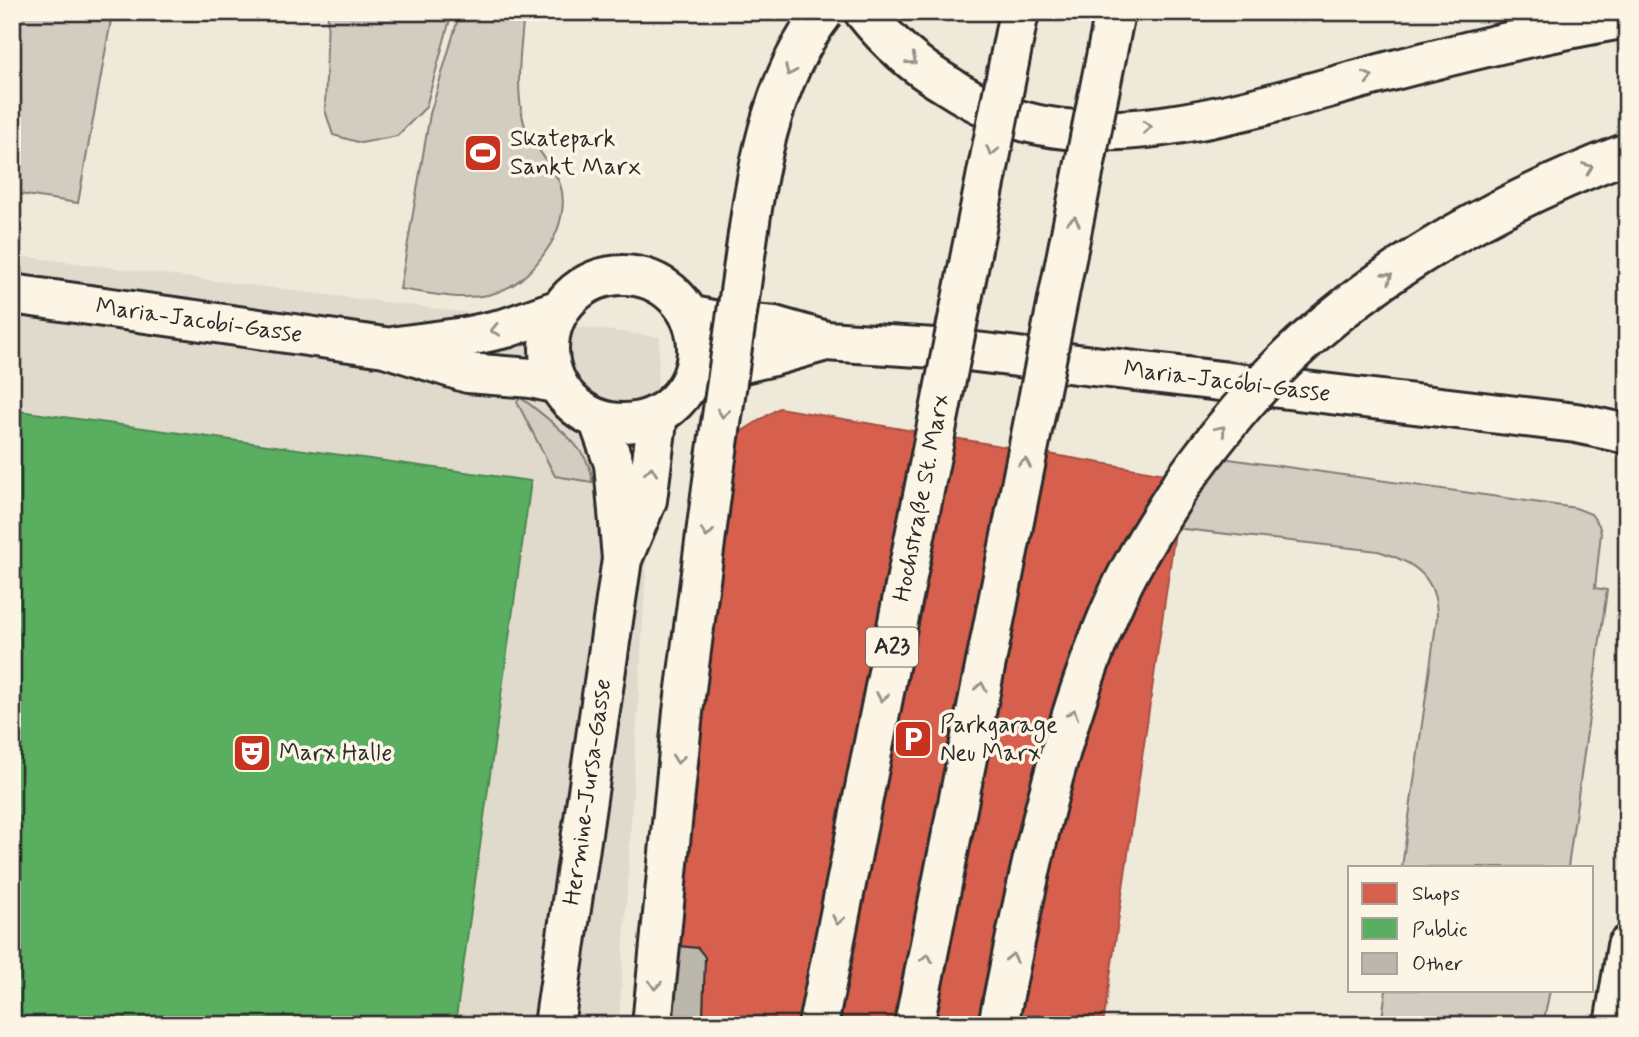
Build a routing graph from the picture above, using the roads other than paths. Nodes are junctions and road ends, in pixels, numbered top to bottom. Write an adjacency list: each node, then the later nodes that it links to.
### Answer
1 (824, 12): 20 (main road, one-way to 20, bridge)
2 (864, 12): 5 (main road, one-way to 5)
3 (1019, 12): 21 (main road, Hochstraße St. Marx / A23, one-way to 21, bridge)
4 (1115, 12): 22 (main road, one-way to 4, bridge)
5 (1627, 18)
6 (1627, 153): 23 (main road, one-way to 6, bridge)
7 (12, 294): 11 (main road, Maria-Jacobi-Gasse)
8 (560, 309): 9 (main road); 11 (main road, Maria-Jacobi-Gasse, one-way to 11); 12 (main road)
9 (689, 315): 10 (main road, Maria-Jacobi-Gasse); 13 (main road)
10 (826, 341): 13 (main road, Maria-Jacobi-Gasse); 16 (main road, Maria-Jacobi-Gasse)
11 (385, 347): 12 (main road, Maria-Jacobi-Gasse)
12 (558, 384): 15 (main road)
13 (687, 387): 14 (main road)
14 (658, 414): 15 (main road); 17 (main road, Hermine-Jursa-Gasse, one-way to 14)
15 (598, 419): 17 (main road, Hermine-Jursa-Gasse)
16 (1627, 434)
17 (622, 559): 19 (main road, Hermine-Jursa-Gasse)
18 (1627, 946): 24 (main road)
19 (554, 1025)
20 (652, 1025)
21 (818, 1025)
22 (914, 1025)
23 (998, 1025)
24 (1614, 1025)

